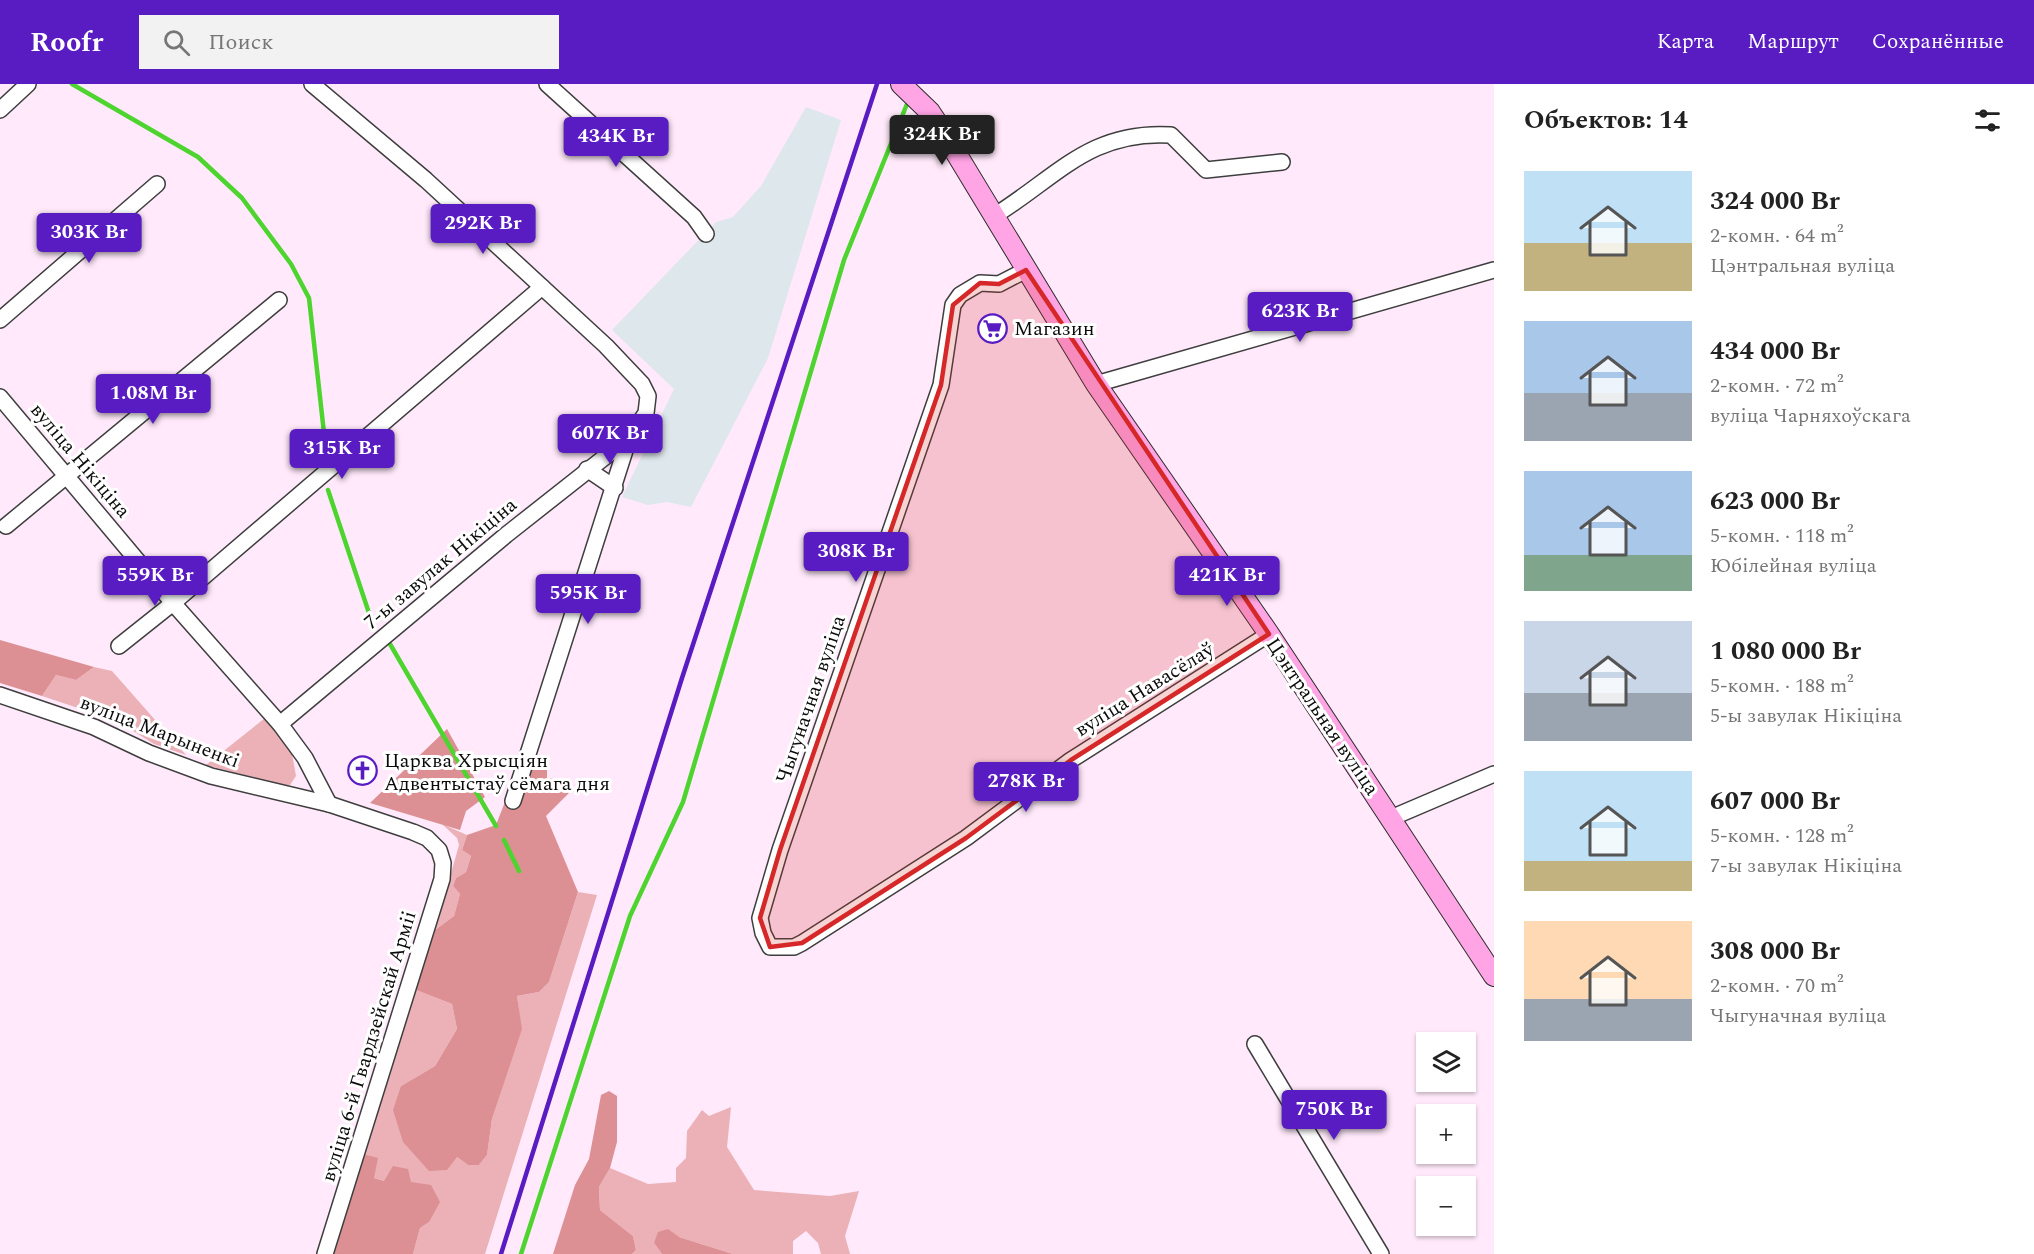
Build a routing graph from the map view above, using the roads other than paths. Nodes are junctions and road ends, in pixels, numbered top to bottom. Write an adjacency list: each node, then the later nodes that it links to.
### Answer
1 (27, 84): 5 (street)
2 (312, 84): 12 (street)
3 (548, 84): 9 (street)
4 (908, 90): 8 (street, Цэнтральная вуліца)
5 (0, 110)
6 (1282, 162): 8 (street)
7 (157, 184): 14 (street)
8 (994, 216): 10 (street, Цэнтральная вуліца)
9 (706, 234)
10 (1026, 270): 15 (street, Цэнтральная вуліца); 32 (street, Чыгуначная вуліца)
11 (1494, 270): 15 (street)
12 (542, 287): 17 (street); 22 (street)
13 (279, 300): 19 (street)
14 (0, 320)
15 (1096, 384): 23 (street, Цэнтральная вуліца)
16 (0, 397): 19 (street, вуліца Нікіціна)
17 (629, 438): 18 (street, 7-ы завулак Нікіціна); 20 (street)
18 (587, 469): 20 (street); 26 (street, 7-ы завулак Нікіціна)
19 (67, 475): 21 (street); 22 (street, вуліца Нікіціна)
20 (615, 488): 28 (street)
21 (6, 526)
22 (173, 603): 24 (street); 26 (street, вуліца Нікіціна)
23 (1269, 634): 30 (street, Цэнтральная вуліца); 32 (street, вуліца Навасёлаў)
24 (119, 646)
25 (0, 695): 29 (street, вуліца Марыненкі)
26 (280, 724): 29 (street, вуліца Нікіціна)
27 (1494, 774): 30 (street)
28 (513, 801)
29 (329, 804): 31 (street, вуліца Марыненкі)
30 (1392, 818): 33 (street, Цэнтральная вуліца)
31 (439, 850): 35 (street, вуліца 6-й Гвардзейскай Арміі)
32 (770, 947)
33 (1494, 976)
34 (1255, 1044): 36 (street)
35 (325, 1254)
36 (1381, 1254)

